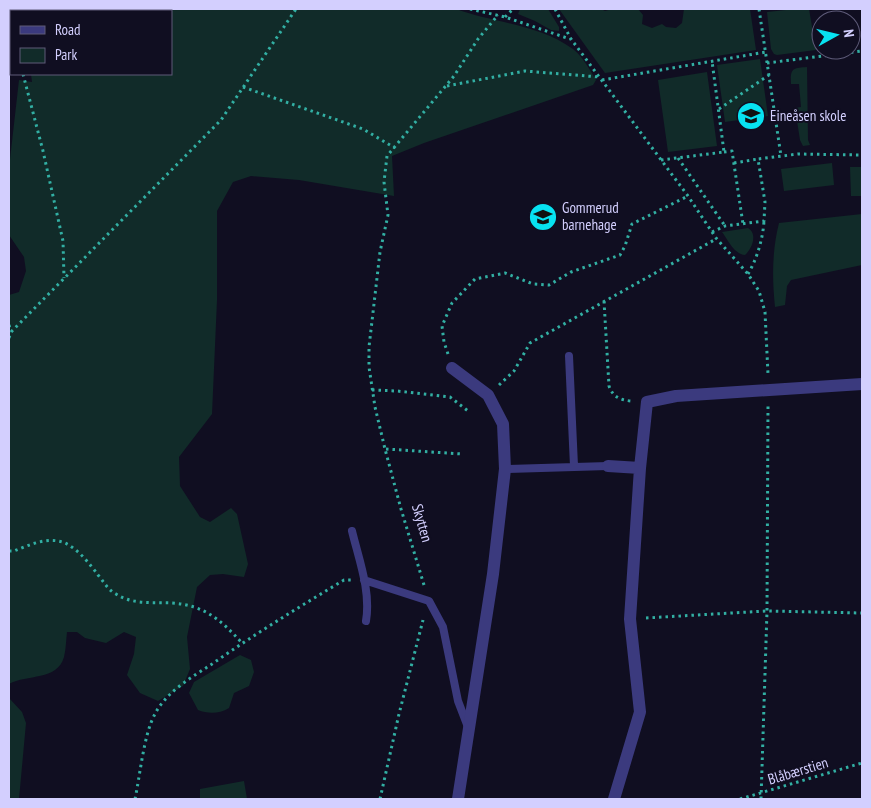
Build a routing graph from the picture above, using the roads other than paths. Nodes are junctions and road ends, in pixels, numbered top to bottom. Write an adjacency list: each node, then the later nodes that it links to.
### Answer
1 (569, 356): 4 (lane)
2 (452, 368): 7 (street)
3 (862, 384): 6 (street)
4 (574, 466): 5 (lane); 7 (lane)
5 (608, 466): 6 (street)
6 (640, 468): 13 (street)
7 (505, 469): 11 (street)
8 (352, 531): 9 (lane)
9 (364, 580): 10 (lane); 11 (lane)
10 (366, 622)
11 (470, 731): 12 (street)
12 (458, 799)
13 (614, 799)

